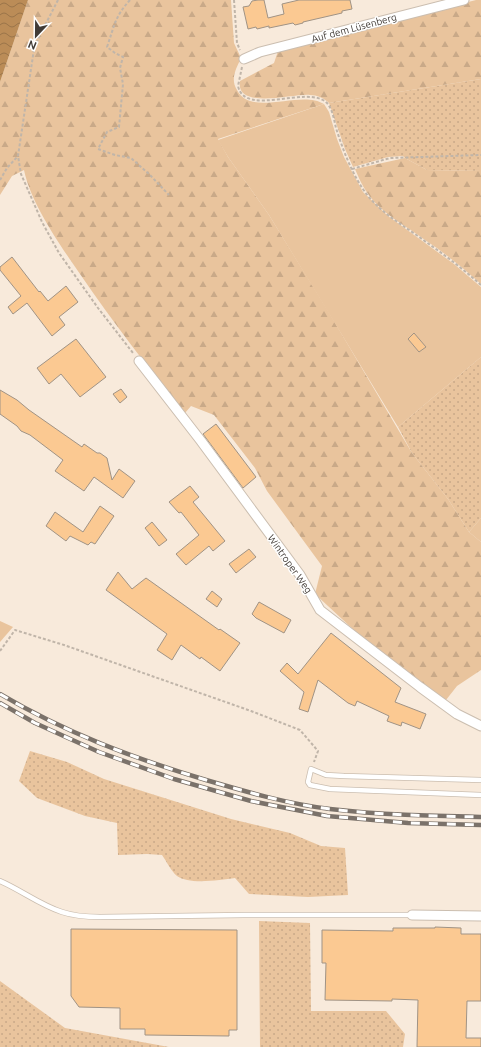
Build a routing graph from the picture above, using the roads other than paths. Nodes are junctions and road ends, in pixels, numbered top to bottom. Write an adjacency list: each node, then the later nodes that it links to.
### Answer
1 (464, 0): 2 (street, Auf dem Lüsenberg)
2 (244, 59)
3 (139, 361): 4 (street, Wintroper Weg)
4 (481, 726)
5 (481, 780): 6 (lane)
6 (481, 794)
7 (0, 881): 8 (lane)
8 (412, 915): 9 (street)
9 (481, 916)

